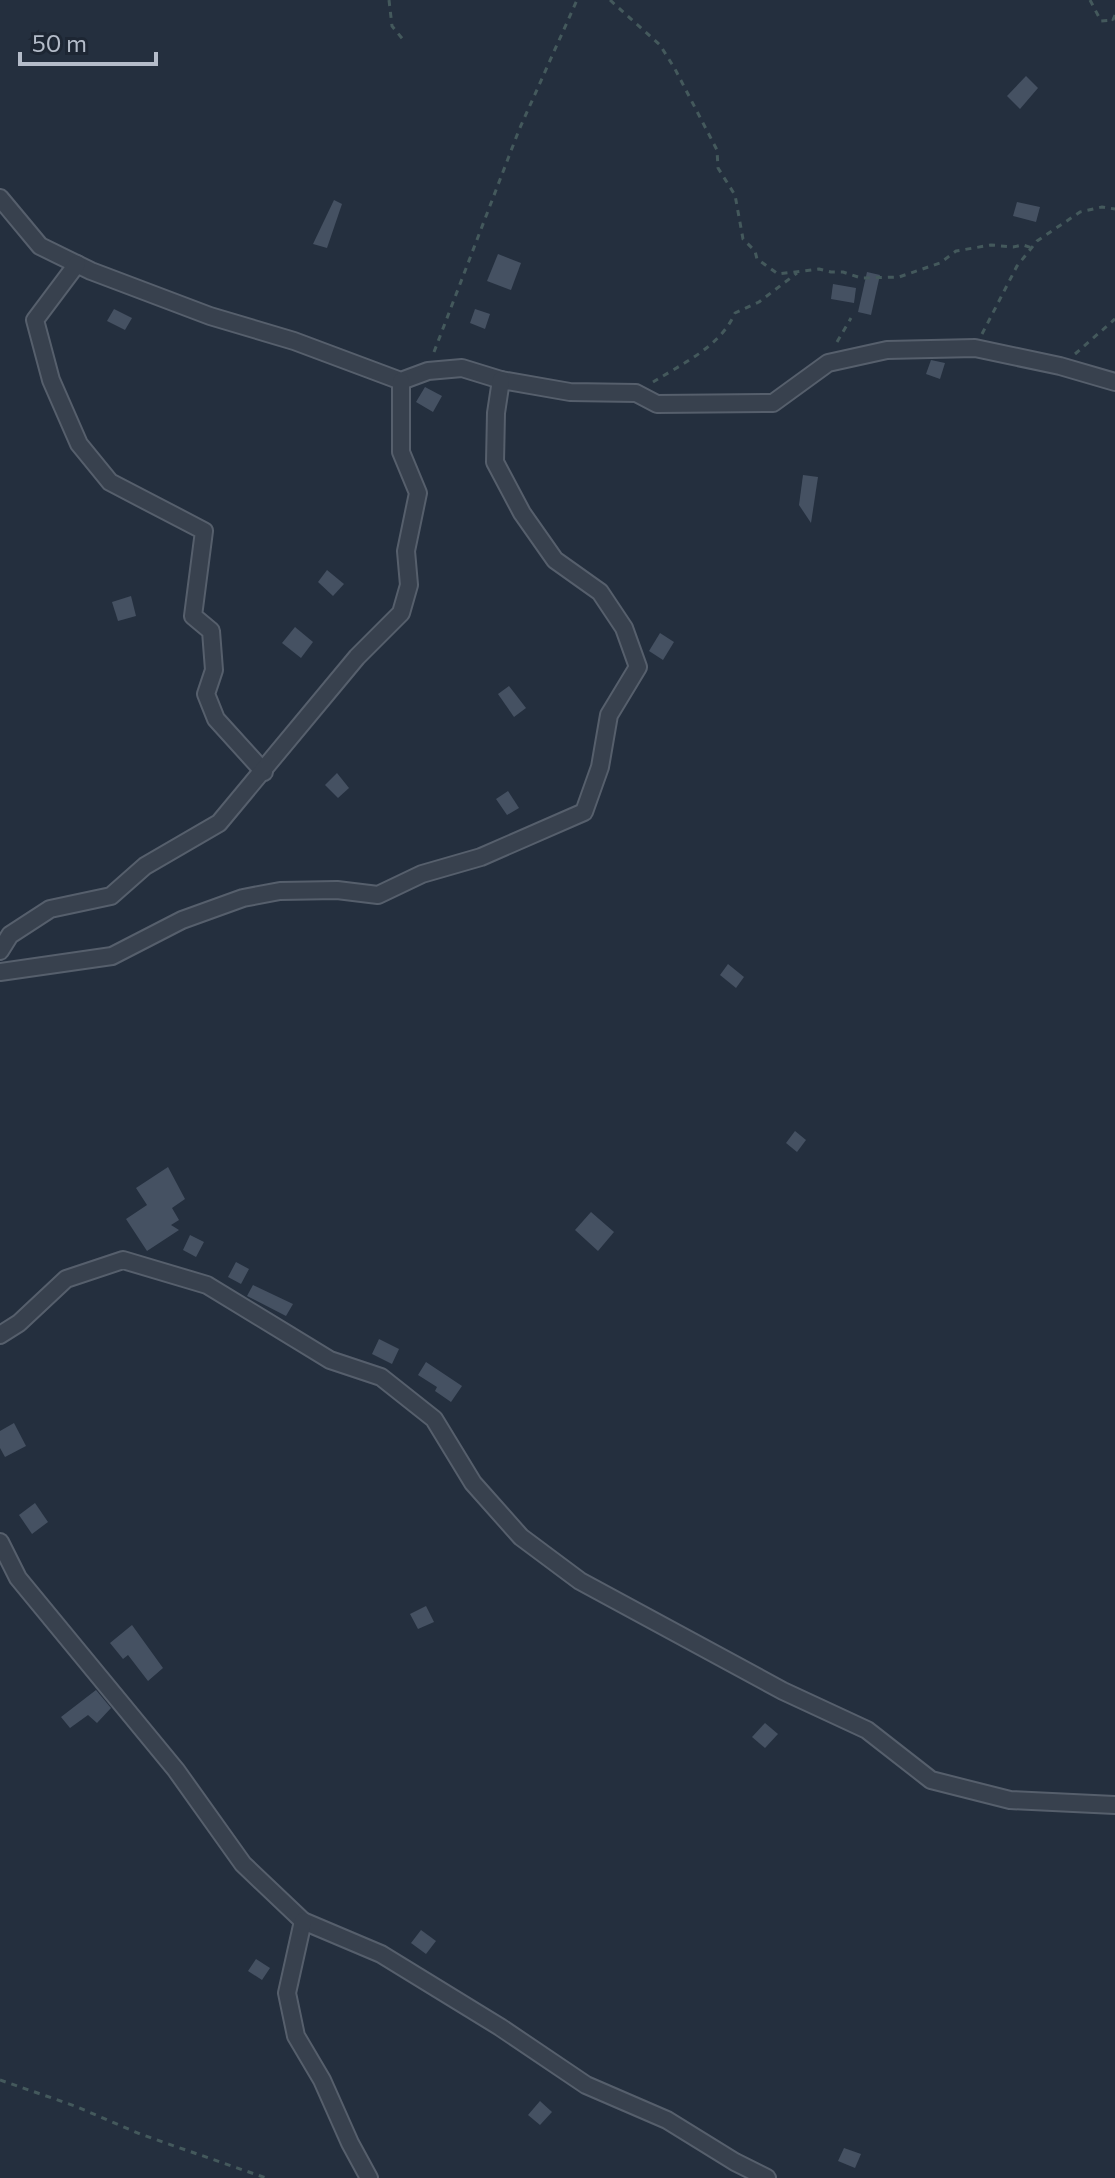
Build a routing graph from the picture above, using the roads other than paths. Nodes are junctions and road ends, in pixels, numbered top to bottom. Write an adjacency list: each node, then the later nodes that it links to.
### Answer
1 (0, 198): 2 (street)
2 (77, 264): 4 (street); 6 (street)
3 (501, 380): 4 (street); 5 (street); 8 (street)
4 (401, 381): 6 (street)
5 (1115, 382)
6 (264, 772): 7 (street)
7 (0, 951)
8 (0, 972)
9 (0, 1335): 11 (street)
10 (0, 1542): 12 (street)
11 (1115, 1805)
12 (303, 1921): 13 (street); 14 (street)
13 (369, 2178)
14 (767, 2178)

